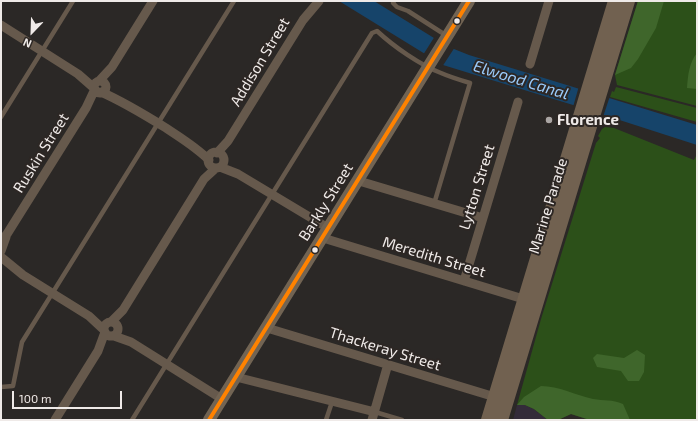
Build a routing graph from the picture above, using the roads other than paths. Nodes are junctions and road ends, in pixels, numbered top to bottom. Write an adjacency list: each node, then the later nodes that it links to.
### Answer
1 (73, 1): 12 (lane)
2 (153, 1): 15 (street, Ruskin Street)
3 (234, 1): 19 (lane)
4 (318, 1): 20 (street, Addison Street)
5 (469, 1): 11 (main road, Barkly Street)
6 (549, 1): 14 (street)
7 (615, 1): 16 (main road, Marine Parade)
8 (628, 1): 16 (main road, Marine Parade)
9 (393, 2): 11 (lane)
10 (2, 27): 12 (street, Meredith Street)
11 (446, 39): 13 (main road, Barkly Street)
12 (42, 52): 15 (street, Meredith Street); 18 (lane)
13 (430, 64): 21 (main road, Barkly Street); 22 (lane); 23 (lane)
14 (530, 64)
15 (100, 87): 19 (street, Meredith Street); 26 (street, Ruskin Street)
16 (594, 90): 34 (main road, Marine Parade)
17 (518, 102): 24 (street, Lytton Street)
18 (1, 117)
19 (158, 123): 20 (street, Meredith Street); 33 (lane)
20 (216, 160): 22 (street, Meredith Street); 36 (street)
21 (358, 181): 23 (street); 25 (main road, Barkly Street)
22 (272, 194): 25 (street, Meredith Street); 37 (lane)
23 (434, 204): 24 (street)
24 (483, 218): 32 (street, Lytton Street)
25 (325, 233): 32 (street, Meredith Street); 35 (main road, Barkly Street)
26 (4, 237): 27 (street, Ruskin Street)
27 (1, 251)
28 (1, 254): 29 (street)
29 (1, 258): 31 (street)
30 (1, 265): 31 (street)
31 (23, 275): 33 (street)
32 (464, 281): 34 (street, Meredith Street)
33 (52, 294): 36 (street); 40 (lane)
34 (531, 301): 41 (main road, Marine Parade); 51 (main road, Marine Parade)
35 (267, 328): 38 (street, Thackeray Street); 39 (main road, Barkly Street)
36 (111, 329): 37 (street); 45 (street)
37 (167, 364): 42 (street); 46 (lane)
38 (388, 364): 41 (street, Thackeray Street); 44 (street)
39 (236, 377): 42 (main road, Barkly Street); 43 (street)
40 (1, 386)
41 (495, 397): 50 (main road, Marine Parade)
42 (222, 399): 47 (main road, Barkly Street)
43 (332, 402): 44 (street); 48 (lane)
44 (374, 416): 49 (lane)
45 (55, 420)
46 (132, 420)
47 (209, 420)
48 (326, 420)
49 (402, 420)
50 (488, 420)
51 (501, 420)

